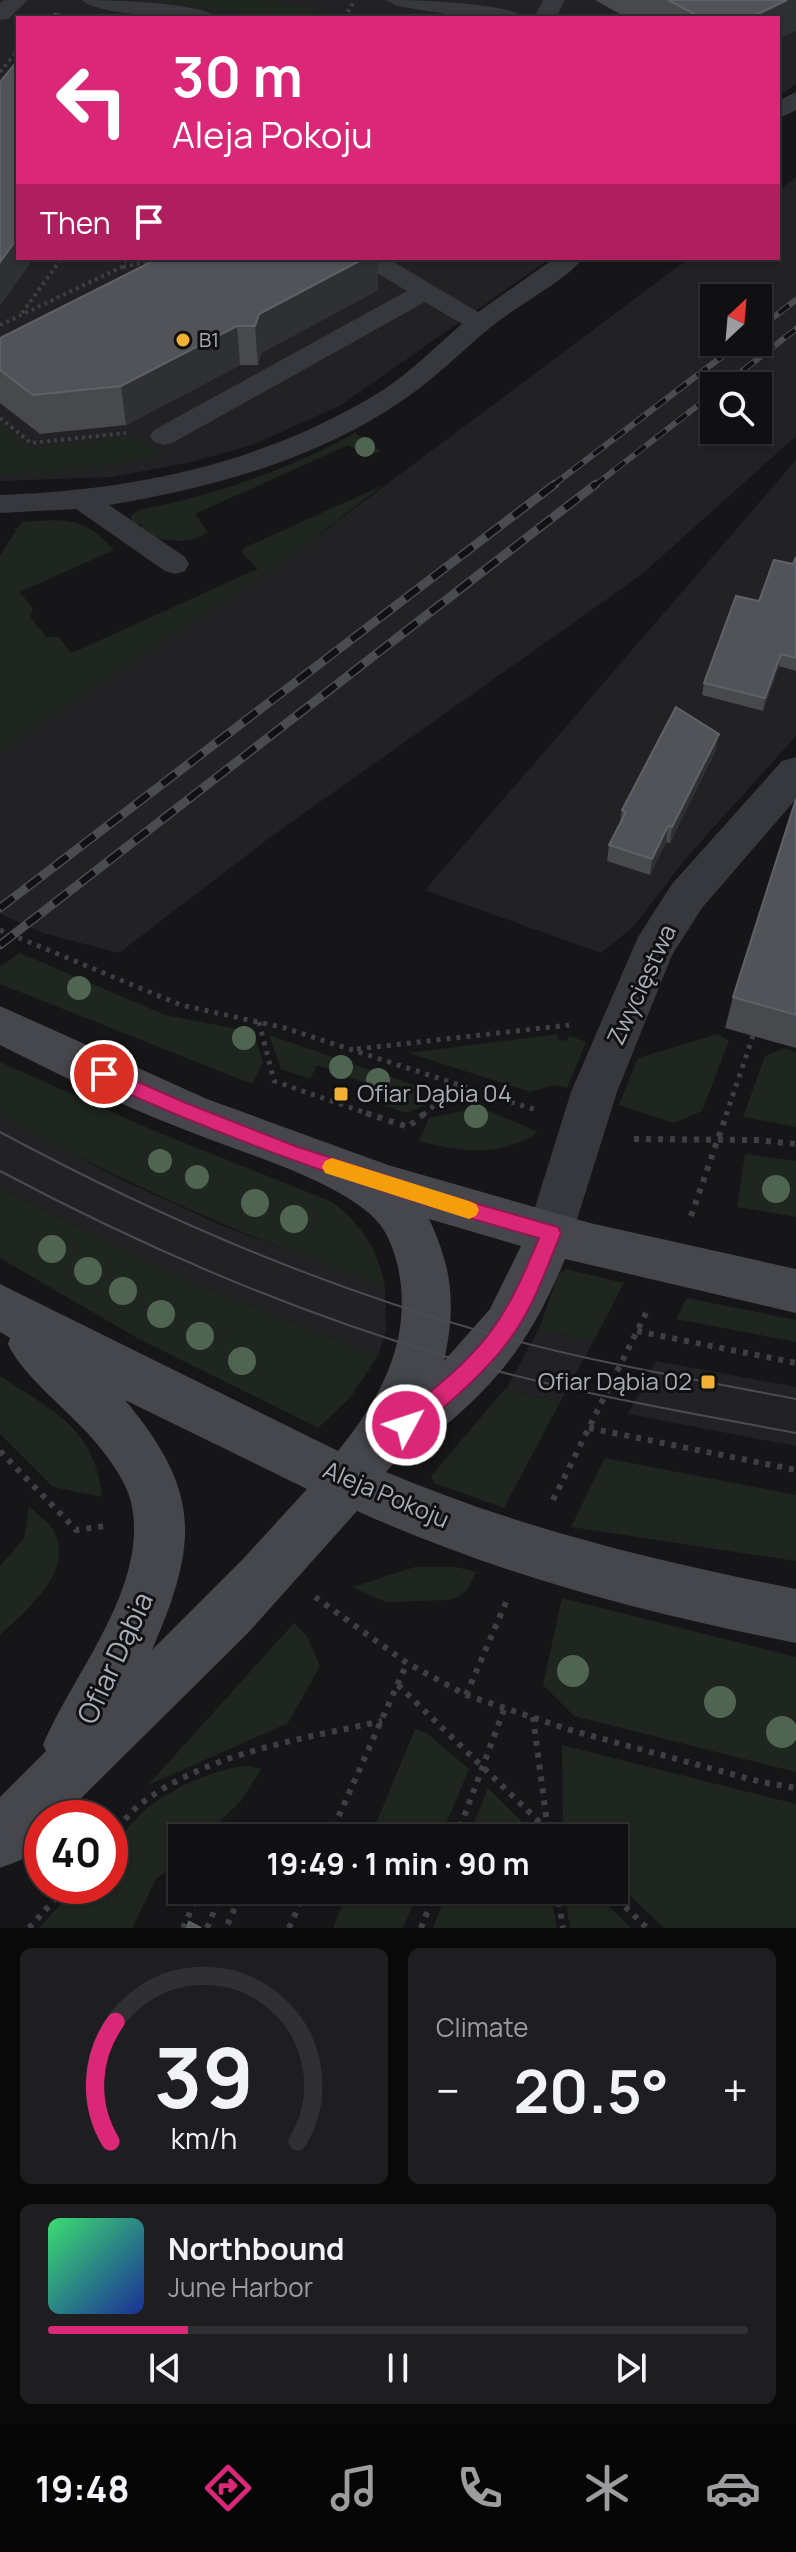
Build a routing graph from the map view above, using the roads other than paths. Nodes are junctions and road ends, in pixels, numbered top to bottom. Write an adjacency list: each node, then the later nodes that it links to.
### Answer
1 (17, 0): 4 (lane)
2 (93, 0): 5 (lane)
3 (397, 0): 6 (lane)
4 (0, 14)
5 (193, 16)
6 (500, 16)
7 (372, 260): 9 (lane)
8 (568, 260): 11 (lane)
9 (424, 292): 11 (lane); 12 (lane)
10 (329, 317): 12 (lane)
11 (479, 323): 14 (lane)
12 (351, 333): 13 (lane)
13 (164, 436)
14 (81, 499): 15 (lane); 16 (lane)
15 (0, 504)
16 (175, 564)
17 (796, 772): 20 (street, Zwycięstwa)
18 (0, 1024): 19 (main road)
19 (336, 1168): 20 (main road); 24 (main road, Ofiar Dąbia)
20 (551, 1233): 21 (main road); 24 (main road, Ofiar Dąbia)
21 (796, 1291)
22 (0, 1307): 24 (main road, Aleja Pokoju)
23 (0, 1317): 26 (main road, Ofiar Dąbia)
24 (358, 1469): 25 (main road, Aleja Pokoju); 26 (main road, Ofiar Dąbia)
25 (796, 1616)
26 (15, 1823)

